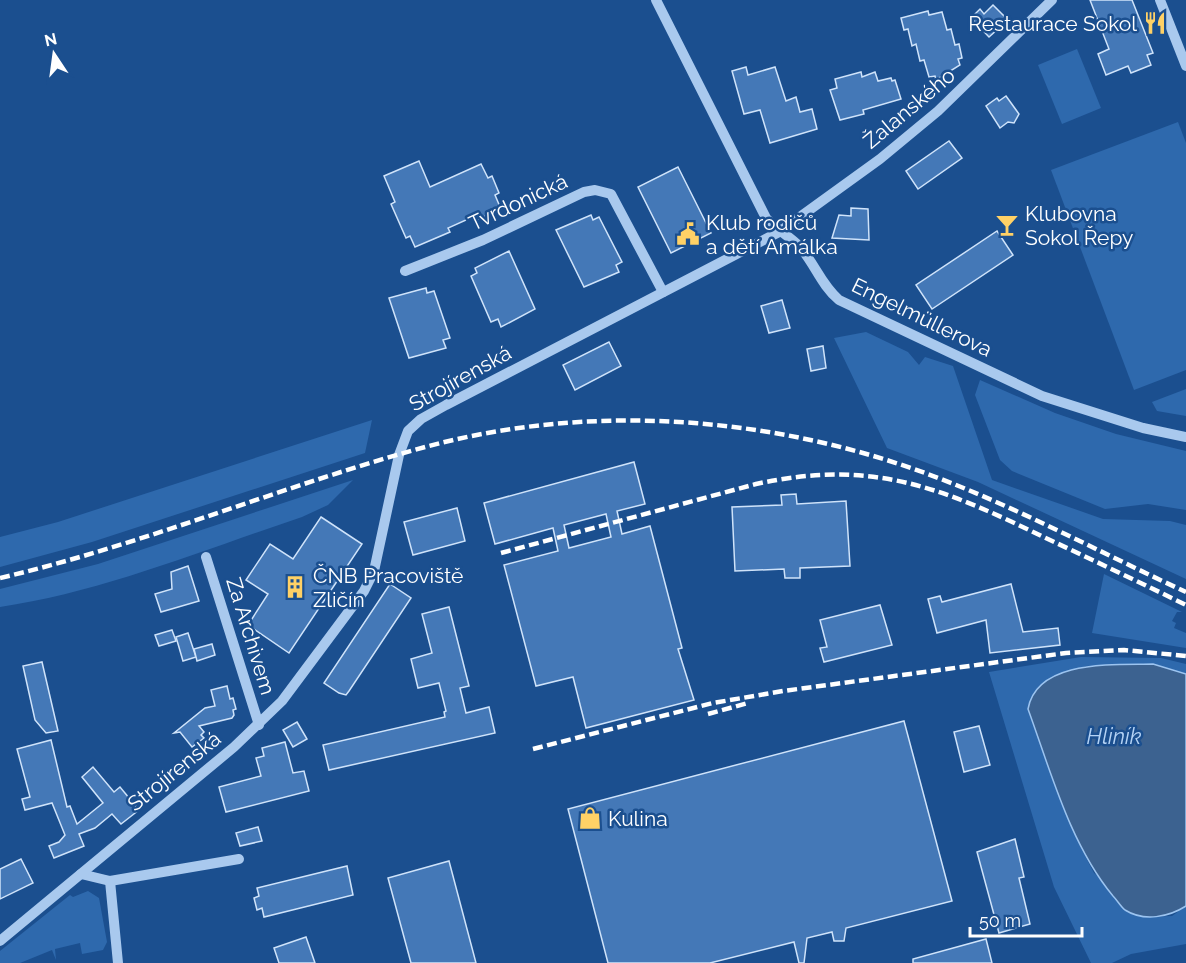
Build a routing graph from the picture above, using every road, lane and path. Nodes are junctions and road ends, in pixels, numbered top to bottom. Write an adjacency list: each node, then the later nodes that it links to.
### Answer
1 (656, 0): 5 (street, Engelmüllerova)
2 (1053, 0): 5 (street, Žalanského)
3 (1160, 0): 4 (street)
4 (1186, 66)
5 (779, 232): 7 (street, Strojírenská); 8 (street, Engelmüllerova)
6 (405, 271): 7 (street, Tvrdonická)
7 (663, 292): 10 (street, Strojírenská)
8 (1186, 437)
9 (206, 557): 10 (street, Za Archivem)
10 (259, 726): 12 (street, Strojírenská)
11 (239, 859): 13 (street)
12 (81, 874): 13 (street); 14 (street, Strojírenská)
13 (110, 881): 15 (street)
14 (0, 941)
15 (118, 963)

